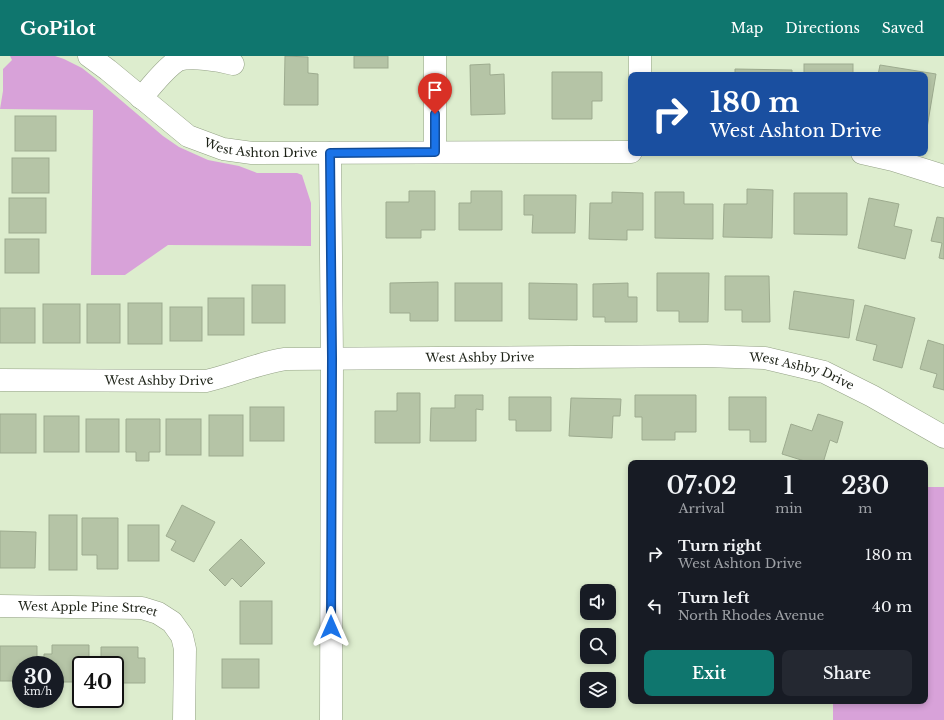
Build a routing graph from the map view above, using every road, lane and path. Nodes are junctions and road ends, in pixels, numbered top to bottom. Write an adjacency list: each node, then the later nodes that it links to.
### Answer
1 (89, 56): 6 (street, West Ashton Drive)
2 (435, 56): 7 (street)
3 (640, 56): 5 (street)
4 (233, 64): 6 (street)
5 (640, 72)
6 (141, 98): 9 (street, West Ashton Drive)
7 (435, 152): 8 (street, West Ashton Drive); 9 (street, West Ashton Drive)
8 (628, 152)
9 (330, 153): 12 (street)
10 (875, 156): 11 (street)
11 (944, 176)
12 (332, 358): 13 (street, West Ashby Drive); 14 (street, West Ashby Drive); 17 (street)
13 (0, 380)
14 (944, 437)
15 (0, 606): 16 (street, West Apple Pine Street)
16 (184, 720)
17 (331, 720)

